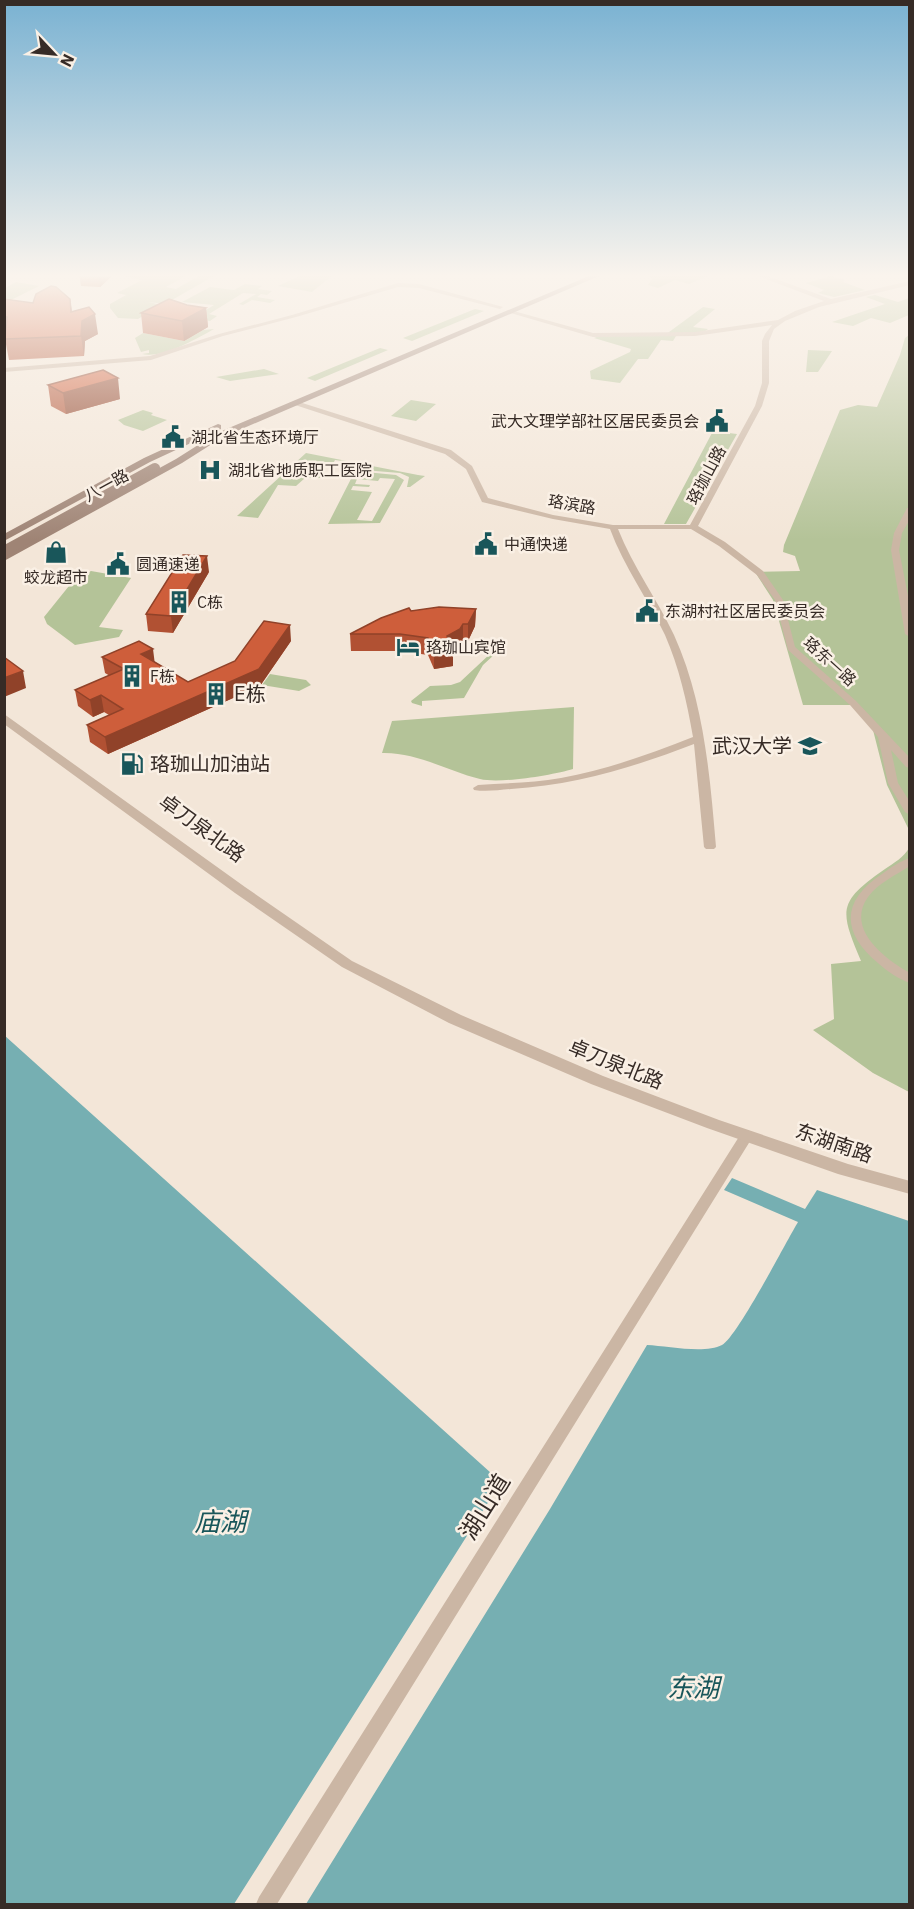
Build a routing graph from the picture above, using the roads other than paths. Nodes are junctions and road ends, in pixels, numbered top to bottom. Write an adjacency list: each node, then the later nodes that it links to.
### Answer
1 (100, 362): 5 (street)
2 (372, 362): 7 (main road, 八一路)
3 (392, 362): 6 (main road, 八一路)
4 (766, 362): 12 (street, 珞珈山路)
5 (4, 370)
6 (293, 404): 8 (main road, 八一路); 11 (street, 珞滨路)
7 (204, 434): 9 (main road, 八一路); 13 (main road, 八一路)
8 (220, 435): 9 (main road, 八一路); 15 (main road, 八一路)
9 (152, 467): 14 (main road, 八一路, bridge); 16 (main road, 八一路, bridge)
10 (909, 510): 18 (street)
11 (613, 527): 12 (street, 珞珈山路); 22 (street, 珞滨路)
12 (693, 527): 21 (street, 珞东一路)
13 (4, 538)
14 (4, 545): 15 (main road)
15 (21, 550): 17 (main road, 八一路)
16 (4, 551)
17 (4, 558)
18 (909, 634)
19 (4, 712): 28 (street, 卓刀泉北路)
20 (4, 718): 28 (street, 卓刀泉北路)
21 (882, 735): 23 (street, 珞东一路); 25 (street)
22 (697, 739): 24 (street); 26 (street, 珞滨路)
23 (909, 765)
24 (478, 788)
25 (909, 812)
26 (710, 847)
27 (909, 861): 29 (street)
28 (375, 977): 30 (street, 卓刀泉北路)
29 (909, 979)
30 (747, 1135): 31 (street, 东湖南路); 32 (street, 湖山道)
31 (909, 1188)
32 (266, 1905)

